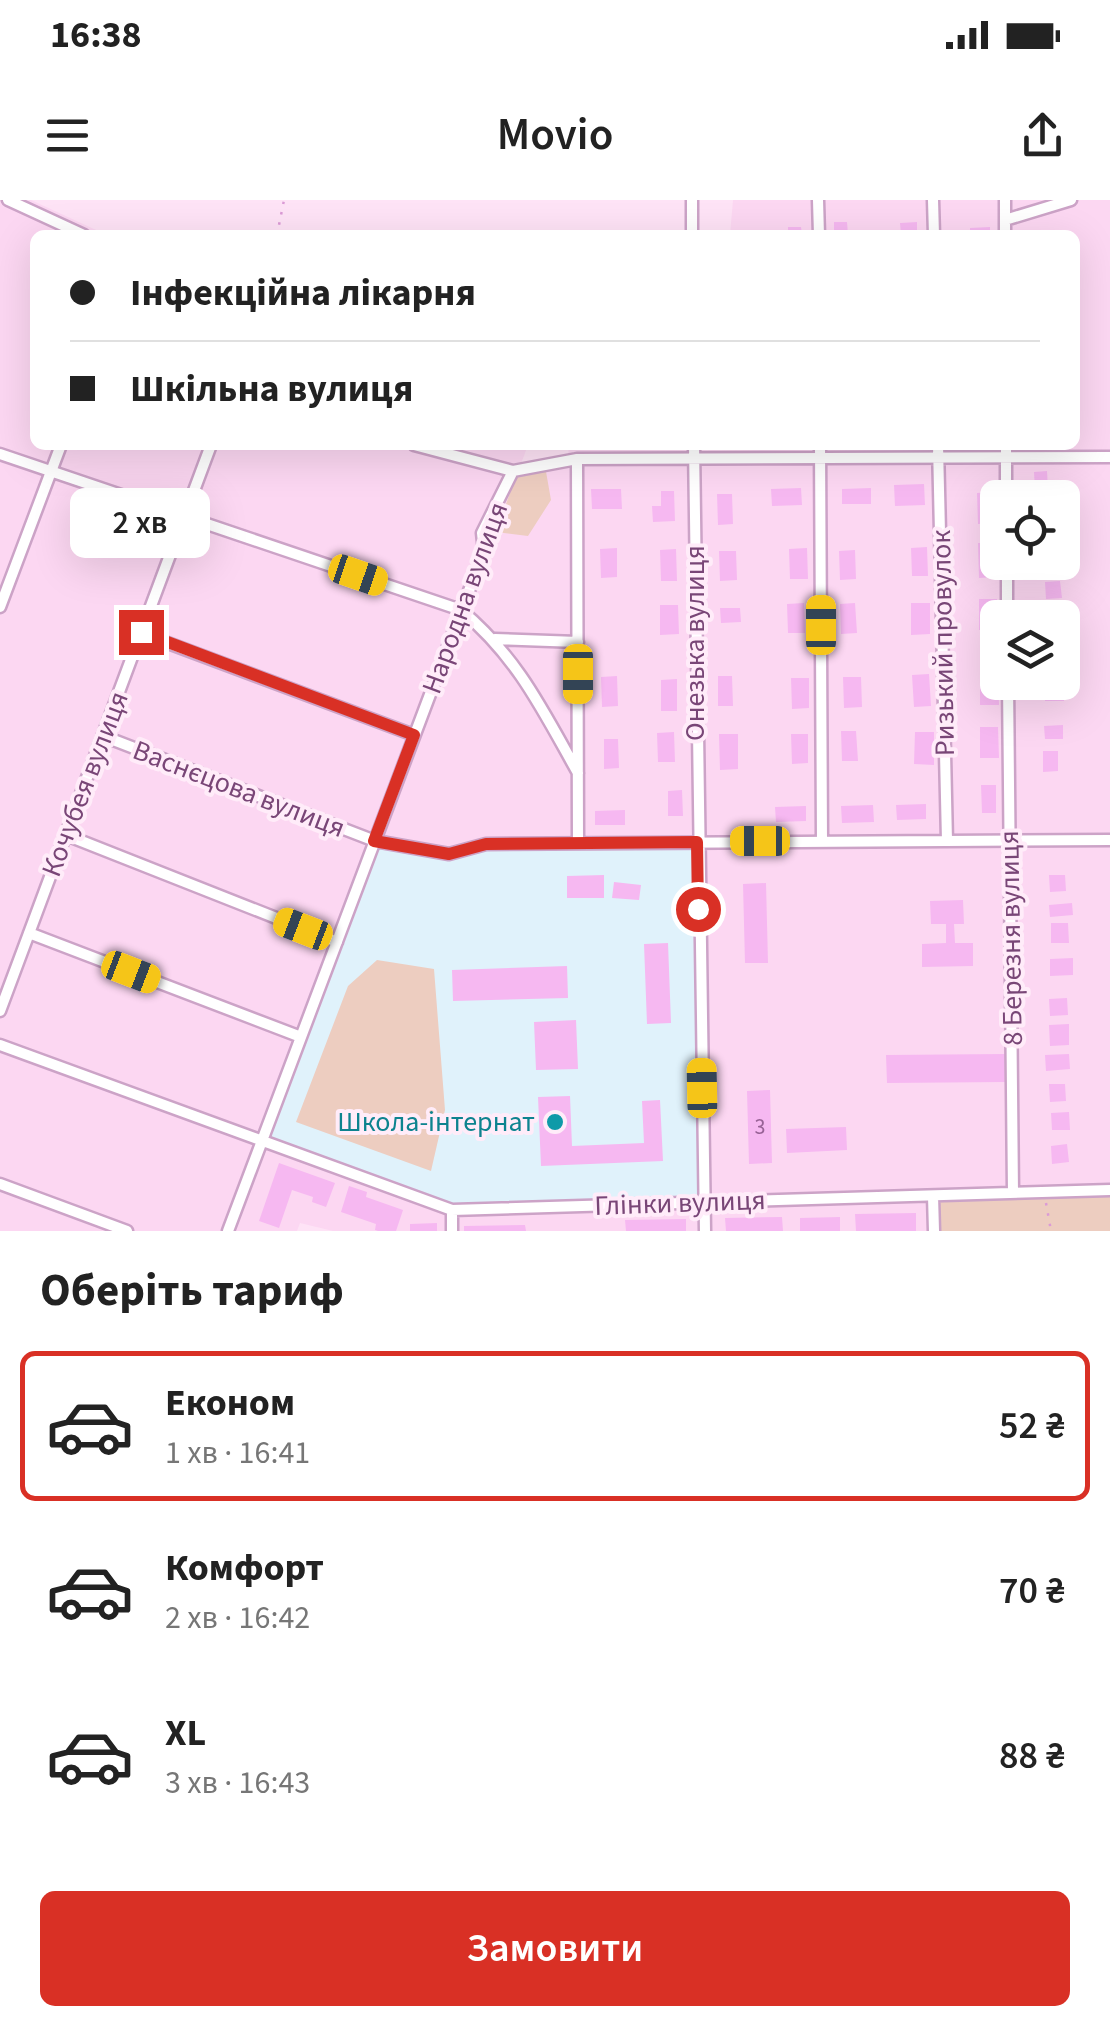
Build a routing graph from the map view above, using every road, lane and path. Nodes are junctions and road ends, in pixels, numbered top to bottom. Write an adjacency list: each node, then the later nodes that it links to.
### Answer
1 (8, 200): 9 (street)
2 (284, 200): 10 (path)
3 (692, 200): 11 (street)
4 (818, 200): 12 (street)
5 (933, 200): 13 (street)
6 (1004, 200): 8 (street)
7 (1071, 200): 8 (street)
8 (1005, 220): 14 (street)
9 (73, 230)
10 (278, 230)
11 (692, 230)
12 (819, 230)
13 (934, 230)
14 (1005, 230)
15 (58, 450): 28 (street)
16 (210, 450): 31 (street, Кочубея вулиця)
17 (433, 450): 29 (street)
18 (694, 450): 23 (street, Онезька вулиця)
19 (820, 450): 24 (street)
20 (938, 450): 25 (street, Ризький провулок)
21 (1006, 451): 25 (street); 26 (street); 30 (street)
22 (0, 454): 28 (street)
23 (694, 458): 24 (street); 27 (street); 48 (street, Онезька вулиця)
24 (820, 458): 25 (street); 44 (street)
25 (938, 458): 45 (street, Ризький провулок)
26 (1110, 458)
27 (577, 459): 29 (street); 36 (street)
28 (51, 471): 31 (street); 32 (street)
29 (513, 471): 33 (street, Народна вулиця)
30 (1006, 480)
31 (184, 516): 33 (street); 34 (street, Кочубея вулиця)
32 (0, 607)
33 (461, 610): 35 (street); 38 (street, Народна вулиця)
34 (141, 632): 38 (street); 39 (street, Кочубея вулиця)
35 (494, 638): 36 (street); 40 (street)
36 (578, 642): 40 (street)
37 (1008, 700): 46 (street, 8 Березня вулиця)
38 (414, 735): 43 (street, Народна вулиця)
39 (102, 736): 41 (street, Кочубея вулиця); 43 (street, Васнєцова вулиця)
40 (578, 773): 47 (street)
41 (66, 835): 49 (street, Кочубея вулиця); 50 (street)
42 (1110, 840): 46 (street)
43 (374, 841): 47 (street); 50 (street, Народна вулиця)
44 (822, 841): 45 (street); 48 (street)
45 (947, 841): 46 (street)
46 (1010, 841): 58 (street, 8 Березня вулиця)
47 (578, 842): 48 (street)
48 (697, 842): 60 (street, Онезька вулиця)
49 (29, 933): 51 (street, Кочубея вулиця); 52 (street)
50 (336, 942): 52 (street, Народна вулиця)
51 (0, 1010)
52 (301, 1036): 54 (street, Народна вулиця)
53 (0, 1045): 54 (street, Глінки вулиця)
54 (261, 1142): 61 (street, Глінки вулиця); 63 (street, Народна вулиця)
55 (0, 1184): 62 (street)
56 (1110, 1190): 57 (street, Глінки вулиця)
57 (1045, 1192): 58 (street, Глінки вулиця); 67 (path)
58 (1013, 1193): 59 (street, Глінки вулиця)
59 (933, 1196): 60 (street, Глінки вулиця); 66 (street)
60 (704, 1202): 61 (street, Глінки вулиця); 65 (street, Онезька вулиця)
61 (452, 1210): 64 (street)
62 (128, 1231)
63 (228, 1231)
64 (452, 1231)
65 (705, 1231)
66 (934, 1231)
67 (1051, 1231)

